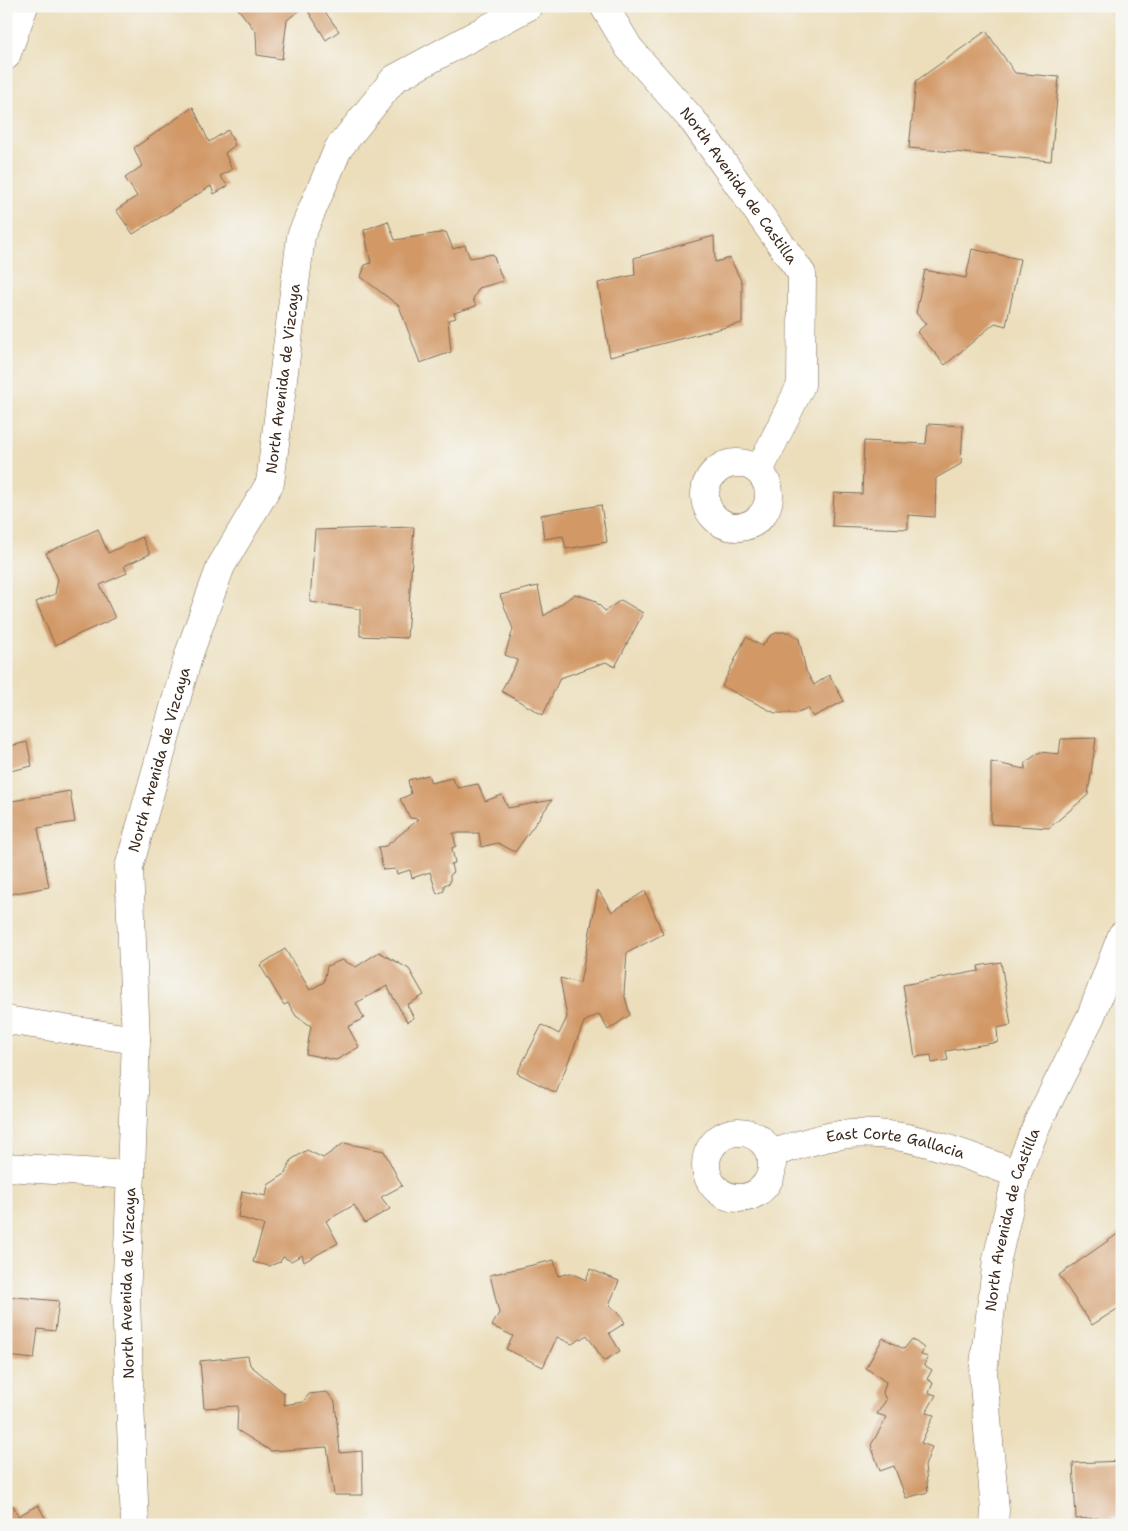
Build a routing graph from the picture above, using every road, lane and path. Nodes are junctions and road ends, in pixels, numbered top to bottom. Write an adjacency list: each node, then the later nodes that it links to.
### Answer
1 (24, 6): 4 (street)
2 (529, 6): 8 (street, North Avenida de Vizcaya)
3 (604, 6): 5 (street, North Avenida de Castilla)
4 (6, 56)
5 (759, 472)
6 (1122, 935): 11 (street, North Avenida de Castilla)
7 (6, 1020): 8 (street)
8 (136, 1040): 12 (street, North Avenida de Vizcaya)
9 (770, 1154): 11 (street, East Corte Gallacia)
10 (6, 1167): 12 (street)
11 (1017, 1174): 14 (street, North Avenida de Castilla)
12 (131, 1175): 13 (street, North Avenida de Vizcaya)
13 (135, 1525)
14 (994, 1525)

